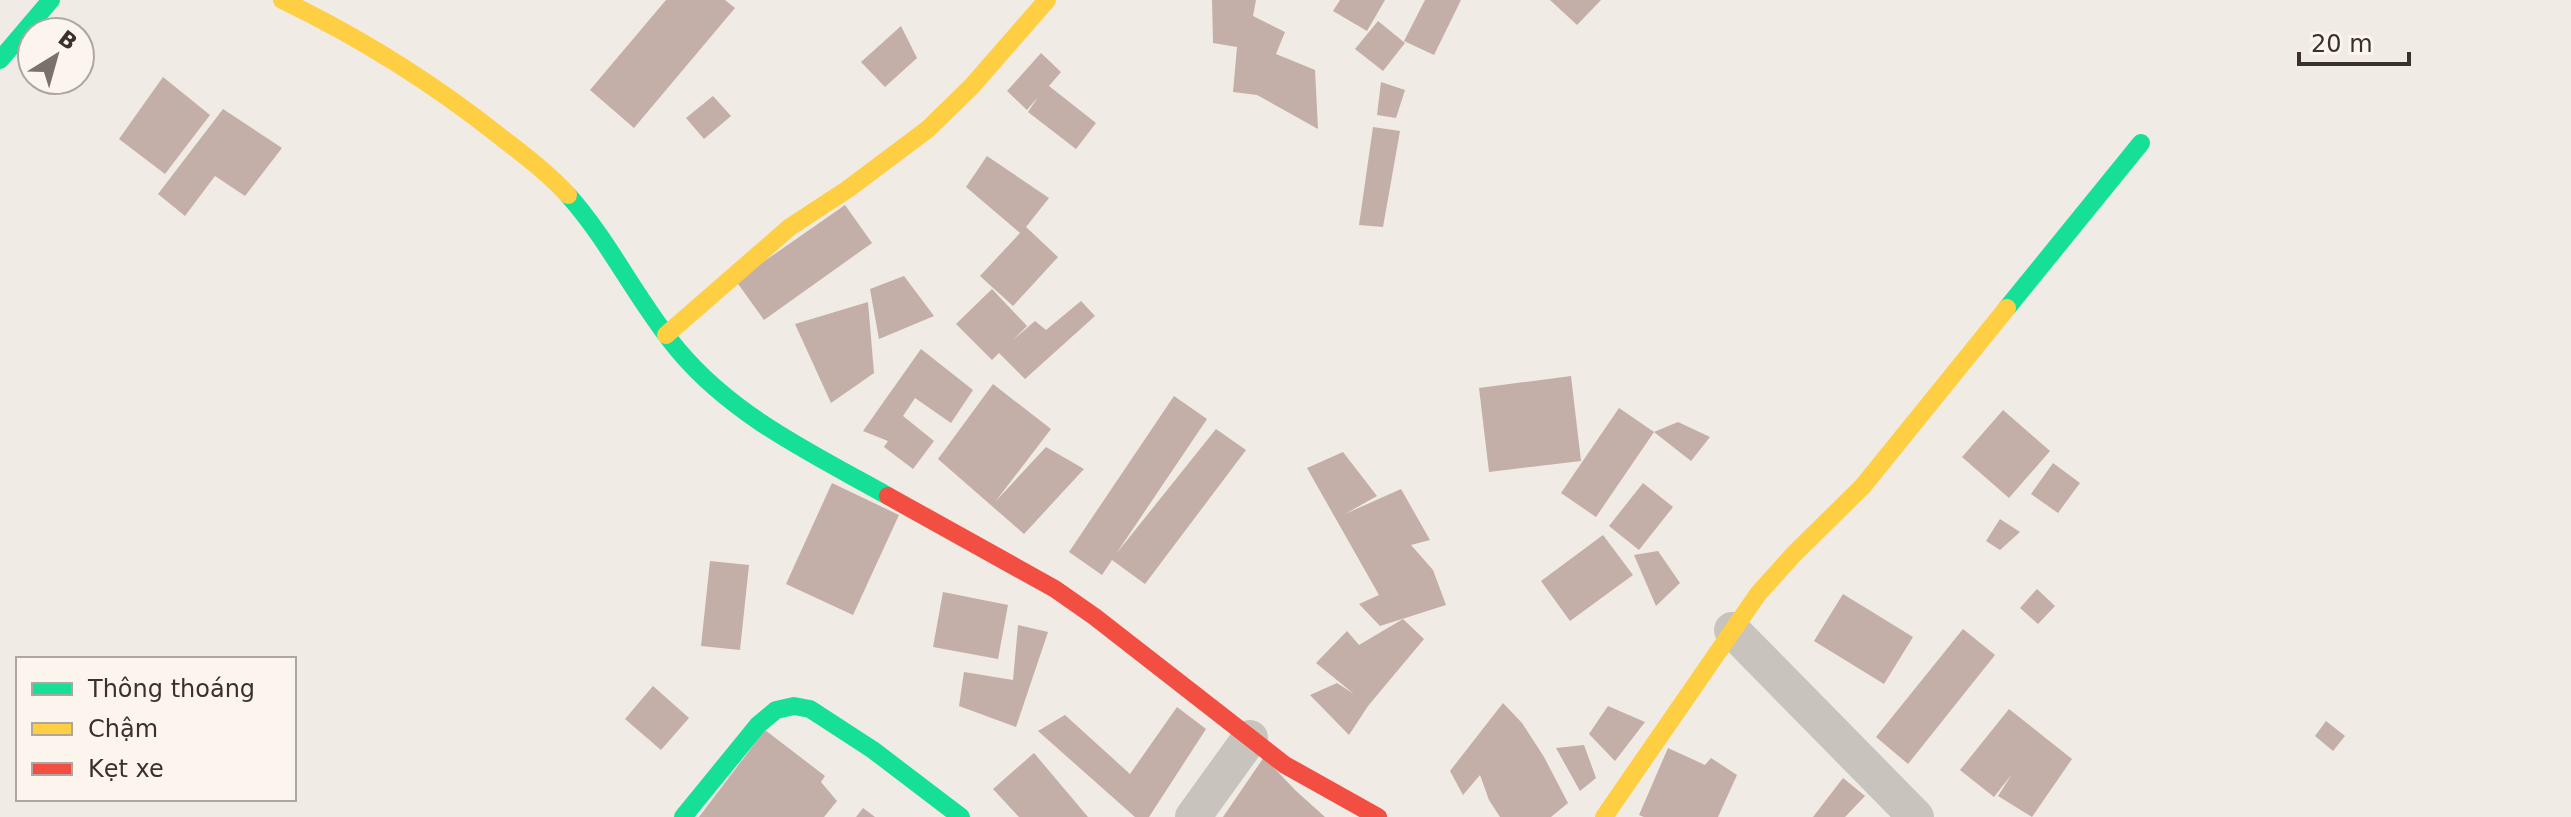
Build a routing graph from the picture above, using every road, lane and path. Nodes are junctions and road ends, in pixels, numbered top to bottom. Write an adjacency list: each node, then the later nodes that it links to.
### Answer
1 (51, 0): 4 (street)
2 (282, 0): 6 (street)
3 (1047, 0): 6 (street)
4 (0, 60)
5 (2141, 143): 7 (street)
6 (666, 335): 8 (street)
7 (1732, 630): 13 (street); 14 (street)
8 (1250, 738): 11 (street); 12 (street)
9 (683, 817): 10 (street)
10 (961, 817)
11 (1193, 817)
12 (1378, 817)
13 (1604, 817)
14 (1916, 817)

